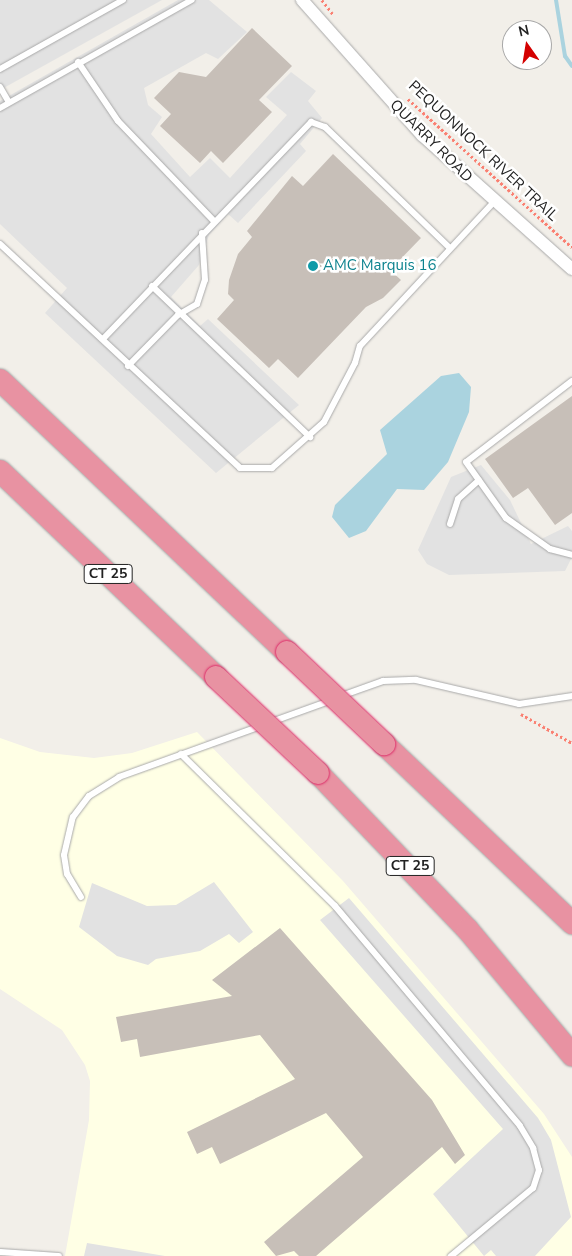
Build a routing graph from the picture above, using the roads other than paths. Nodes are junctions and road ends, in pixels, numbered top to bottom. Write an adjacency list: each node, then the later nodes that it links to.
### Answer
1 (122, 0): 6 (lane)
2 (192, 0): 4 (lane)
3 (302, 0): 10 (street, QUARRY ROAD)
4 (179, 3): 5 (lane)
5 (78, 62): 8 (lane); 11 (lane)
6 (0, 69)
7 (0, 87): 8 (lane)
8 (8, 100): 9 (lane)
9 (0, 108)
10 (494, 202): 14 (lane); 15 (street, QUARRY ROAD)
11 (213, 220): 12 (lane); 14 (lane)
12 (202, 233): 16 (lane); 17 (lane)
13 (0, 244): 18 (lane)
14 (450, 248): 22 (lane)
15 (572, 269)
16 (152, 286): 17 (lane); 18 (lane)
17 (178, 315): 19 (lane); 22 (lane)
18 (103, 340): 19 (lane)
19 (128, 366): 22 (lane)
20 (0, 380): 30 (highway, bridge)
21 (572, 381): 24 (lane)
22 (310, 437)
23 (0, 471): 31 (highway, CT 25, bridge)
24 (479, 480): 25 (lane); 26 (lane)
25 (450, 524)
26 (572, 556)
27 (572, 696): 28 (lane)
28 (181, 754): 29 (lane); 36 (lane)
29 (81, 897)
30 (572, 923)
31 (497, 963): 32 (highway, CT 25); 33 (highway)
32 (572, 1055)
33 (572, 1072)
34 (0, 1252): 35 (lane)
35 (59, 1256)
36 (451, 1256)

